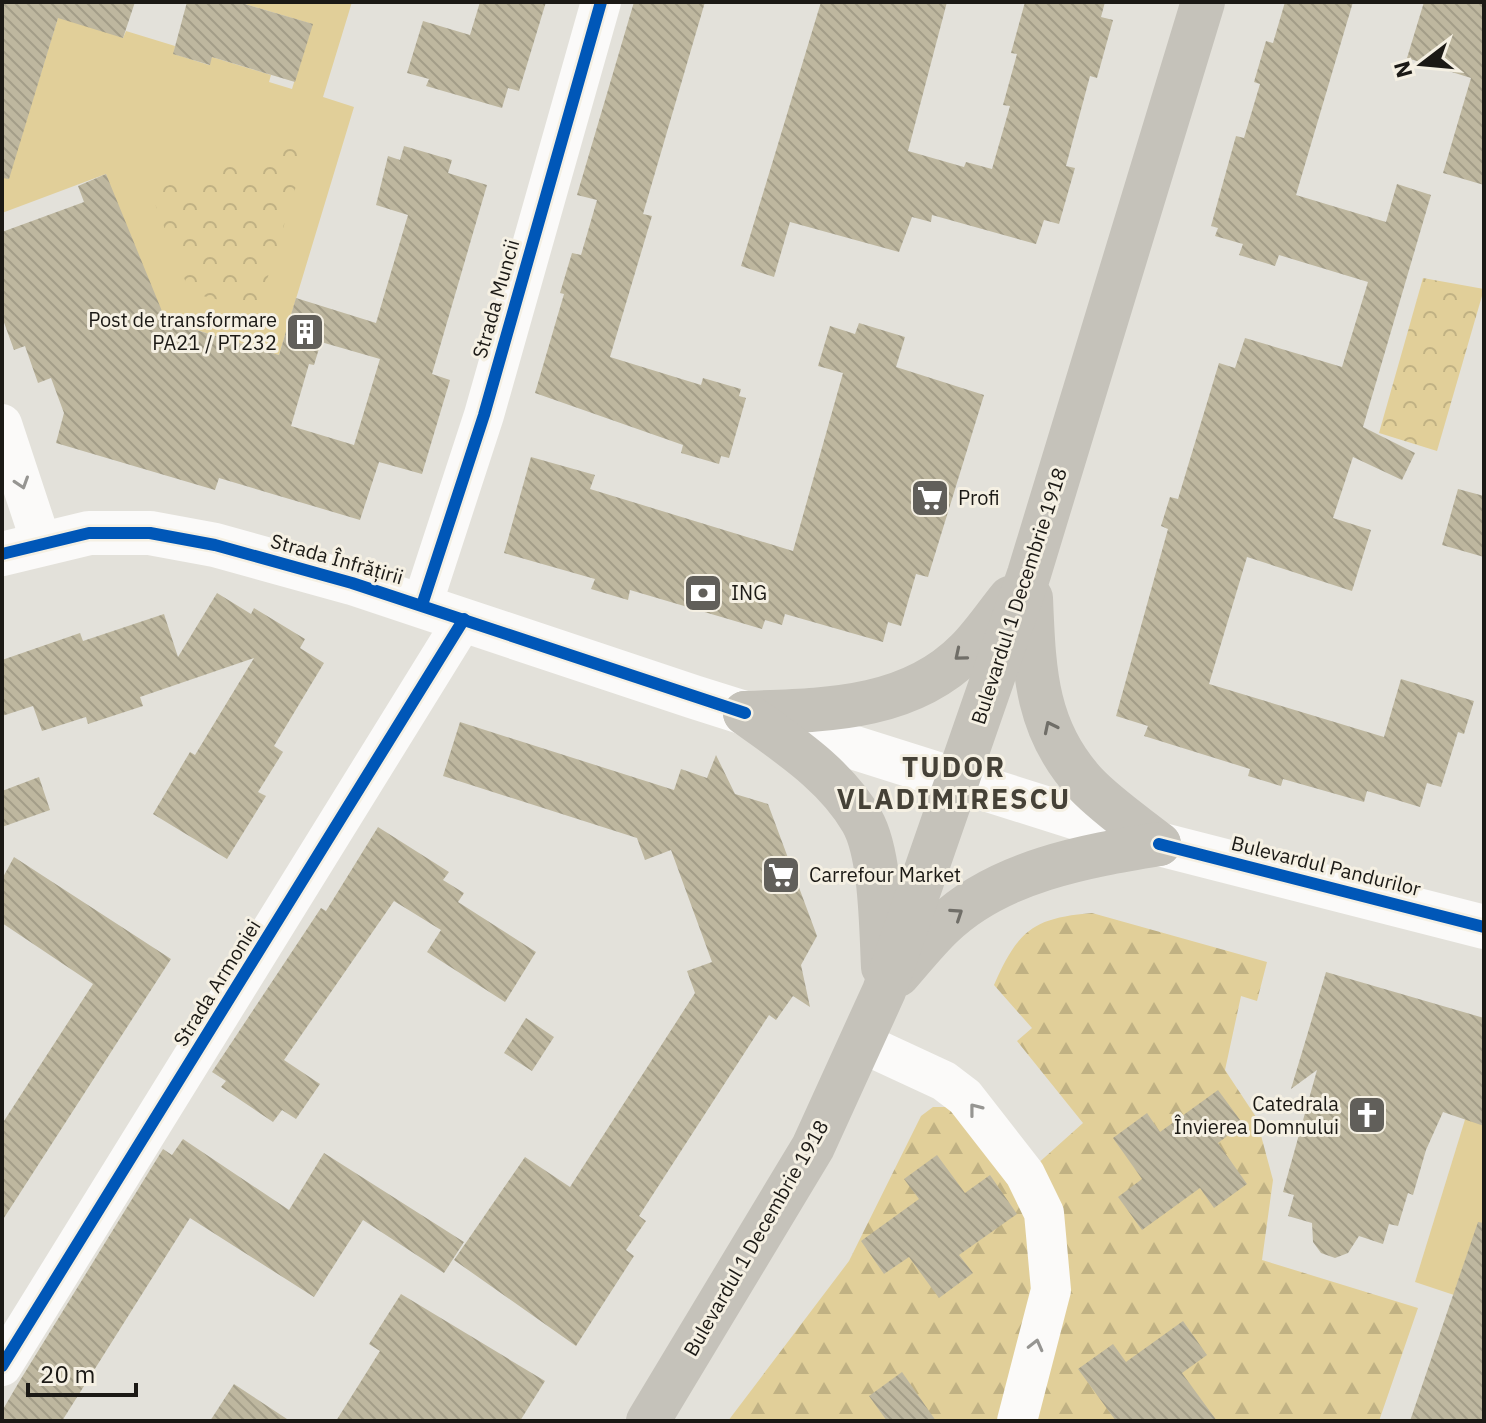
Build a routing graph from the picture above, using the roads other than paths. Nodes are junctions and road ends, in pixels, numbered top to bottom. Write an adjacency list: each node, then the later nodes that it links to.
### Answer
1 (601, 2): 6 (street, Strada Muncii)
2 (1203, 2): 5 (main road, Bulevardul 1 Decembrie 1918)
3 (2, 424): 4 (street, one-way to 4)
4 (21, 548): 6 (street, Strada Înfrățirii)
5 (1029, 574): 8 (main road, one-way to 8); 9 (main road, Bulevardul 1 Decembrie 1918); 10 (main road, one-way to 5)
6 (422, 605): 7 (street, Strada Înfrățirii)
7 (464, 619): 8 (street, Strada Înfrățirii); 14 (street, Strada Armoniei)
8 (745, 713): 9 (street, Strada Înfrățirii); 12 (main road)
9 (958, 782): 10 (street, Bulevardul Pandurilor); 12 (main road, Bulevardul 1 Decembrie 1918)
10 (1159, 844): 11 (street, Bulevardul Pandurilor); 12 (main road, one-way to 10)
11 (1483, 925)
12 (884, 991): 13 (main road, Bulevardul 1 Decembrie 1918)
13 (862, 1043): 15 (main road, Bulevardul 1 Decembrie 1918); 16 (street, one-way to 13)
14 (2, 1366)
15 (648, 1421)
16 (1017, 1421)

